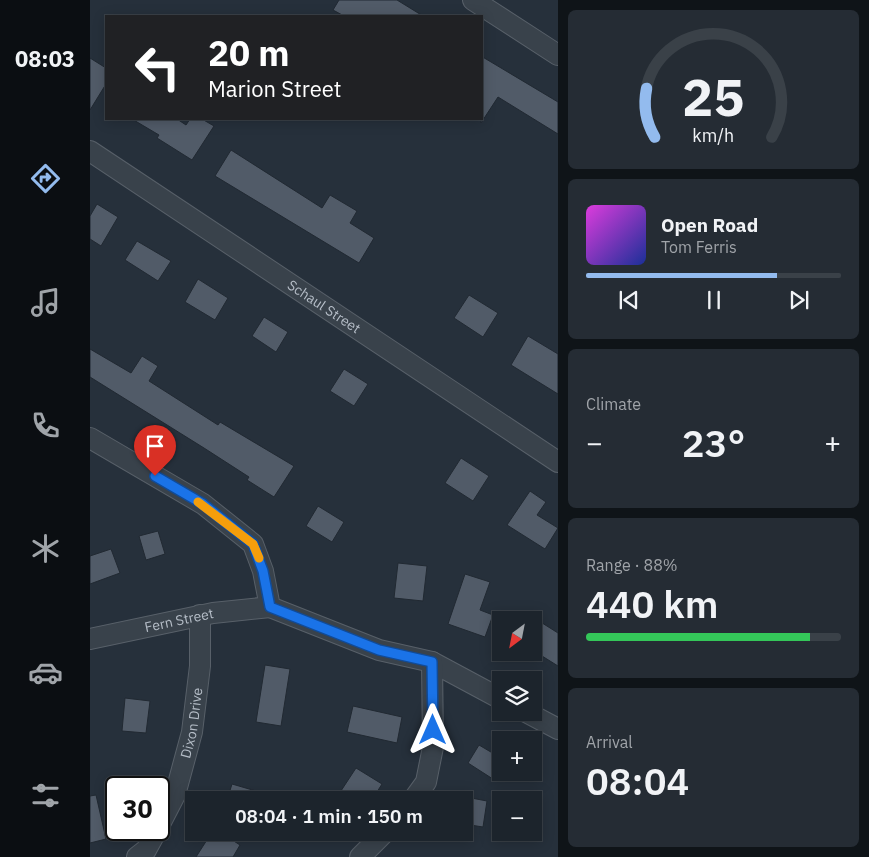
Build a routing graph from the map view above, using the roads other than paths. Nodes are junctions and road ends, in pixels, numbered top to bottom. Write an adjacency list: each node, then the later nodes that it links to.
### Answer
1 (473, 0): 2 (street)
2 (558, 55)
3 (90, 152): 5 (street, Schaul Street)
4 (90, 438): 6 (street)
5 (558, 462)
6 (270, 607): 7 (street, Fern Street); 9 (street)
7 (200, 615): 8 (street, Fern Street); 14 (street, Dixon Drive)
8 (90, 638)
9 (432, 662): 10 (street); 13 (street)
10 (492, 694)
11 (542, 721): 12 (street)
12 (558, 730)
13 (420, 791)
14 (170, 805)
15 (151, 841): 17 (street)
16 (376, 841): 18 (street)
17 (137, 857)
18 (360, 857)

